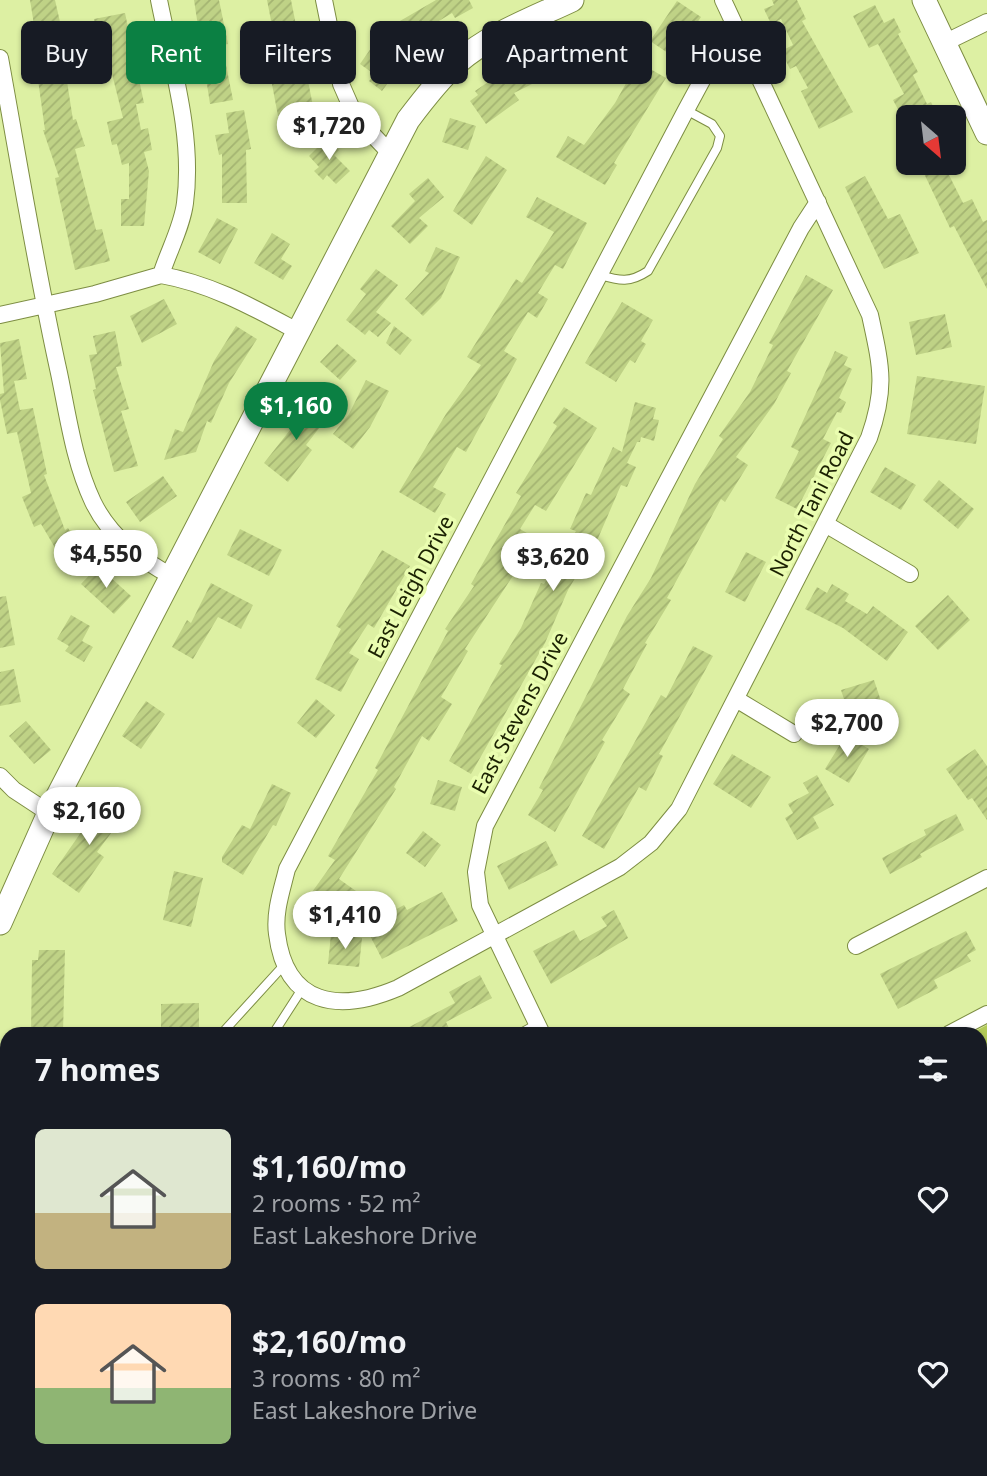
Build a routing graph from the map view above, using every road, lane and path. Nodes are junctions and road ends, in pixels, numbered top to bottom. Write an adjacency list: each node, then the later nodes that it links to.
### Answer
1 (159, 0): 16 (street)
2 (324, 0): 14 (street)
3 (572, 0): 14 (main road)
4 (723, 0): 6 (street, North Tani Road)
5 (924, 0): 8 (main road)
6 (732, 21)
7 (987, 22): 8 (street)
8 (944, 43): 13 (main road)
9 (0, 58): 18 (street)
10 (700, 84): 12 (street, East Leigh Drive)
11 (762, 84): 15 (street, North Tani Road)
12 (686, 110): 17 (street, East Leigh Drive); 17 (lane)
13 (987, 133)
14 (389, 152): 20 (main road)
15 (818, 202): 21 (street, North Tani Road); 30 (street, East Stevens Drive)
16 (161, 275): 18 (street); 20 (street)
17 (599, 275): 32 (street, East Leigh Drive)
18 (45, 307): 19 (street); 23 (street)
19 (0, 315)
20 (299, 332): 23 (main road)
21 (827, 526): 22 (street); 24 (street, North Tani Road)
22 (910, 574)
23 (173, 577): 27 (main road)
24 (736, 699): 25 (street); 30 (street, North Tani Road)
25 (794, 734)
26 (0, 776): 27 (street)
27 (49, 813): 29 (main road)
28 (987, 878): 31 (street)
29 (0, 923)
30 (494, 936): 33 (street); 37 (street, East Stevens Drive)
31 (856, 946)
32 (285, 964): 33 (street, East Leigh Drive); 35 (lane)
33 (302, 989): 36 (lane)
34 (987, 1014): 38 (street)
35 (228, 1027)
36 (278, 1027)
37 (538, 1027)
38 (962, 1027)

